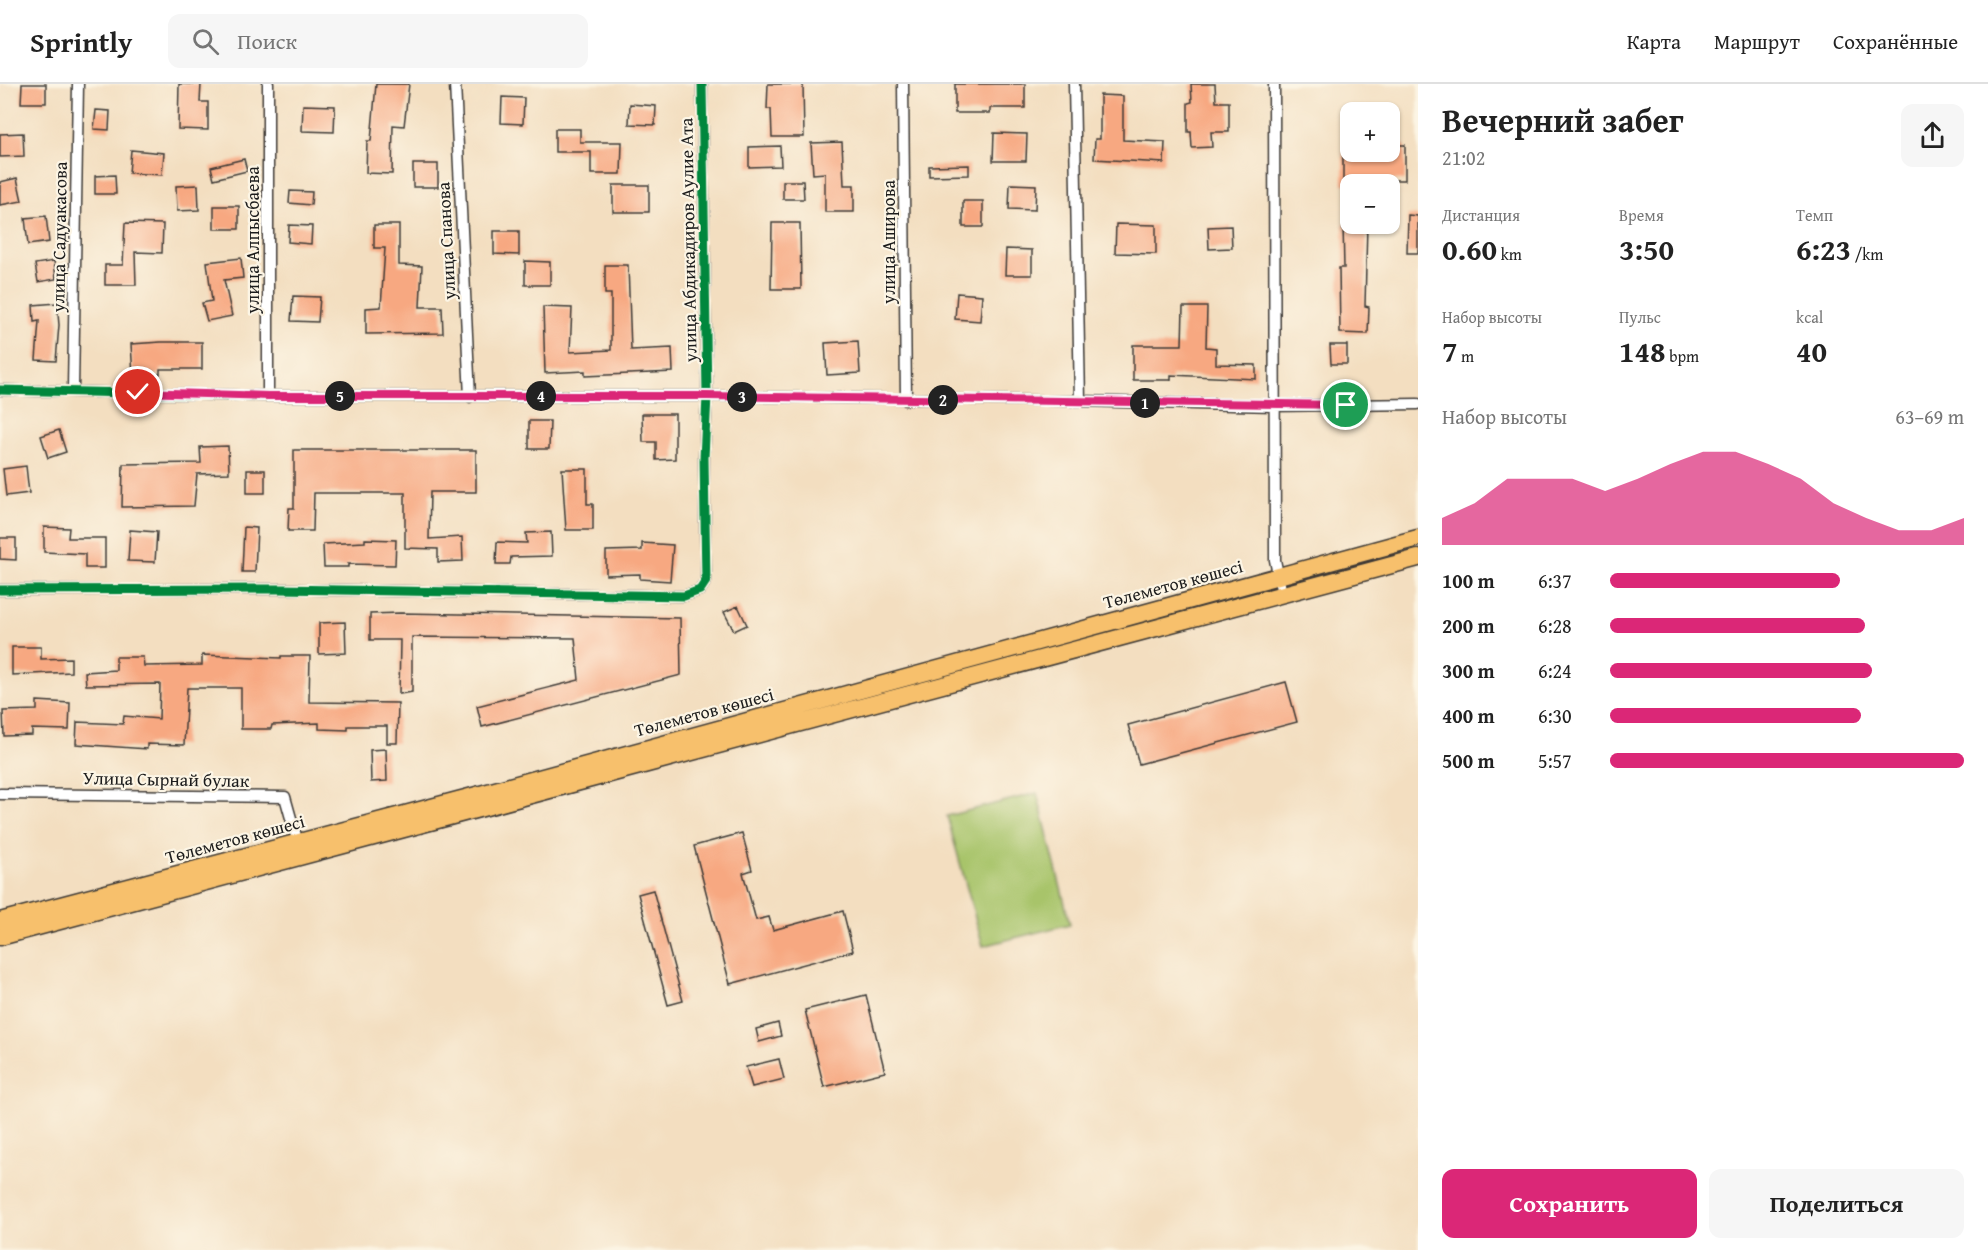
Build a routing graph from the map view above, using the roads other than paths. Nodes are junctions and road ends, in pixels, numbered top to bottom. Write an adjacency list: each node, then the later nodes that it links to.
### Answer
1 (78, 84): 9 (street, улица Садуакасова)
2 (268, 84): 10 (street, улица Алпысбаева)
3 (455, 84): 12 (street, улица Спанова)
4 (702, 84): 11 (street, улица Абдикадиров Аулие Ата)
5 (903, 84): 13 (street, улица Аширова)
6 (1074, 84): 14 (street)
7 (1274, 84): 16 (street)
8 (0, 390): 9 (street)
9 (73, 390): 10 (street)
10 (268, 396): 12 (street)
11 (707, 396): 12 (street); 13 (street); 20 (street, улица Абдикадиров Аулие Ата)
12 (470, 397)
13 (906, 400): 14 (street)
14 (1080, 401): 16 (street)
15 (1418, 404): 16 (street)
16 (1273, 406): 19 (street)
17 (1418, 538): 19 (main road, Төлеметов көшесі)
18 (1418, 558): 21 (main road, Төлеметов көшесі)
19 (1278, 576): 21 (street); 23 (main road, Төлеметов көшесі)
20 (0, 590)
21 (1282, 594): 25 (main road, Төлеметов көшесі)
22 (0, 794): 23 (street, Улица Сырнай булак)
23 (298, 843): 24 (main road, Төлеметов көшесі)
24 (0, 921)
25 (0, 937)

